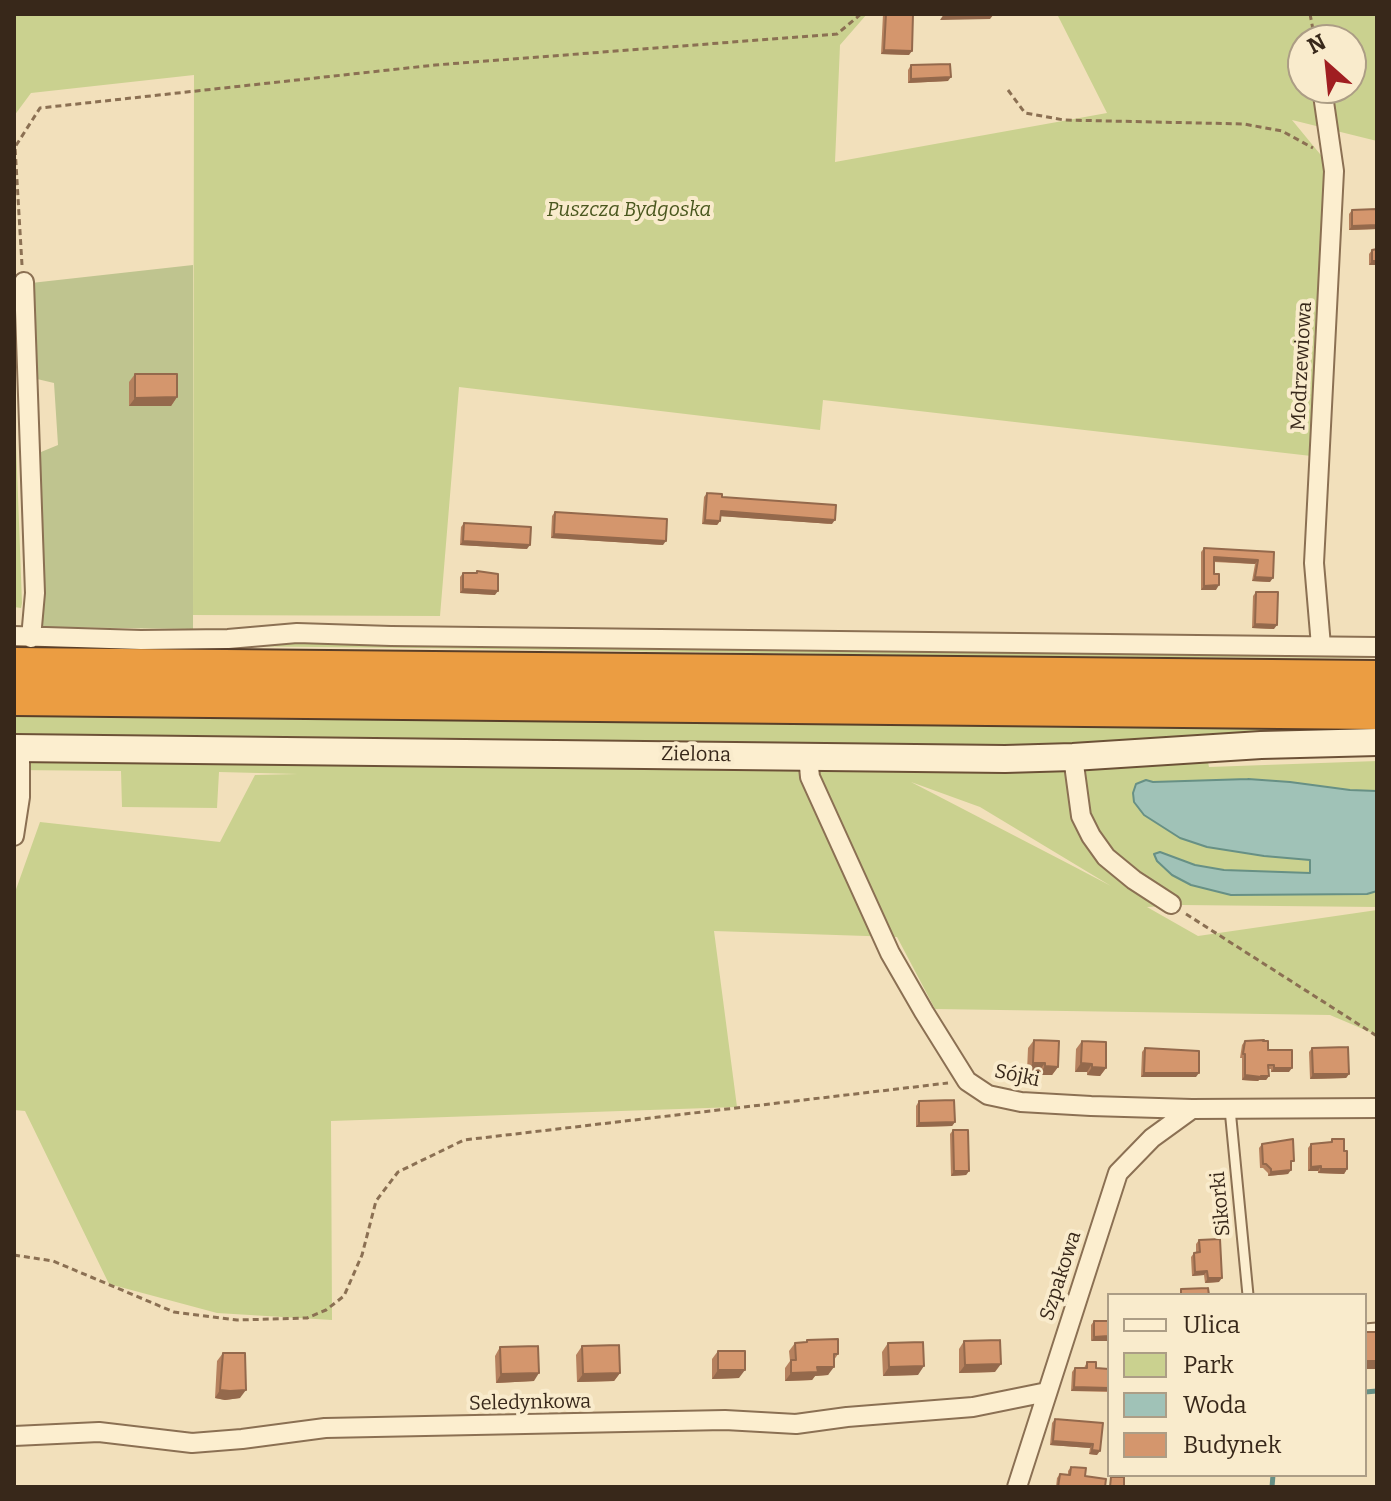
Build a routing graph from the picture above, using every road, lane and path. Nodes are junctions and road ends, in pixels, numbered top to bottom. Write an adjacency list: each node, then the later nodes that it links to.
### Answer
1 (861, 14): 5 (path)
2 (1008, 90): 4 (path)
3 (1324, 104): 7 (street, Modrzewiowa)
4 (1313, 148)
5 (24, 282): 6 (street)
6 (20, 646): 7 (street); 9 (highway)
7 (1321, 646): 8 (street)
8 (1377, 647)
9 (1377, 678)
10 (14, 698): 11 (highway)
11 (1377, 712)
12 (1377, 742): 15 (street, Zielona)
13 (17, 748): 14 (street, Zielona); 16 (street)
14 (808, 756): 15 (street, Zielona); 19 (street, Sójki)
15 (1073, 757): 17 (street)
16 (14, 836)
17 (1171, 904): 18 (path)
18 (1377, 1036)
19 (967, 1081): 21 (street, Sójki); 23 (path)
20 (1377, 1108): 22 (street, Sójki)
21 (1192, 1109): 22 (street, Sójki); 25 (street, Szpakowa)
22 (1230, 1109): 24 (lane, Sikorki)
23 (14, 1255)
24 (1248, 1293)
25 (1047, 1392): 26 (street, Seledynkowa); 27 (street, Szpakowa)
26 (14, 1436)
27 (1017, 1487)

